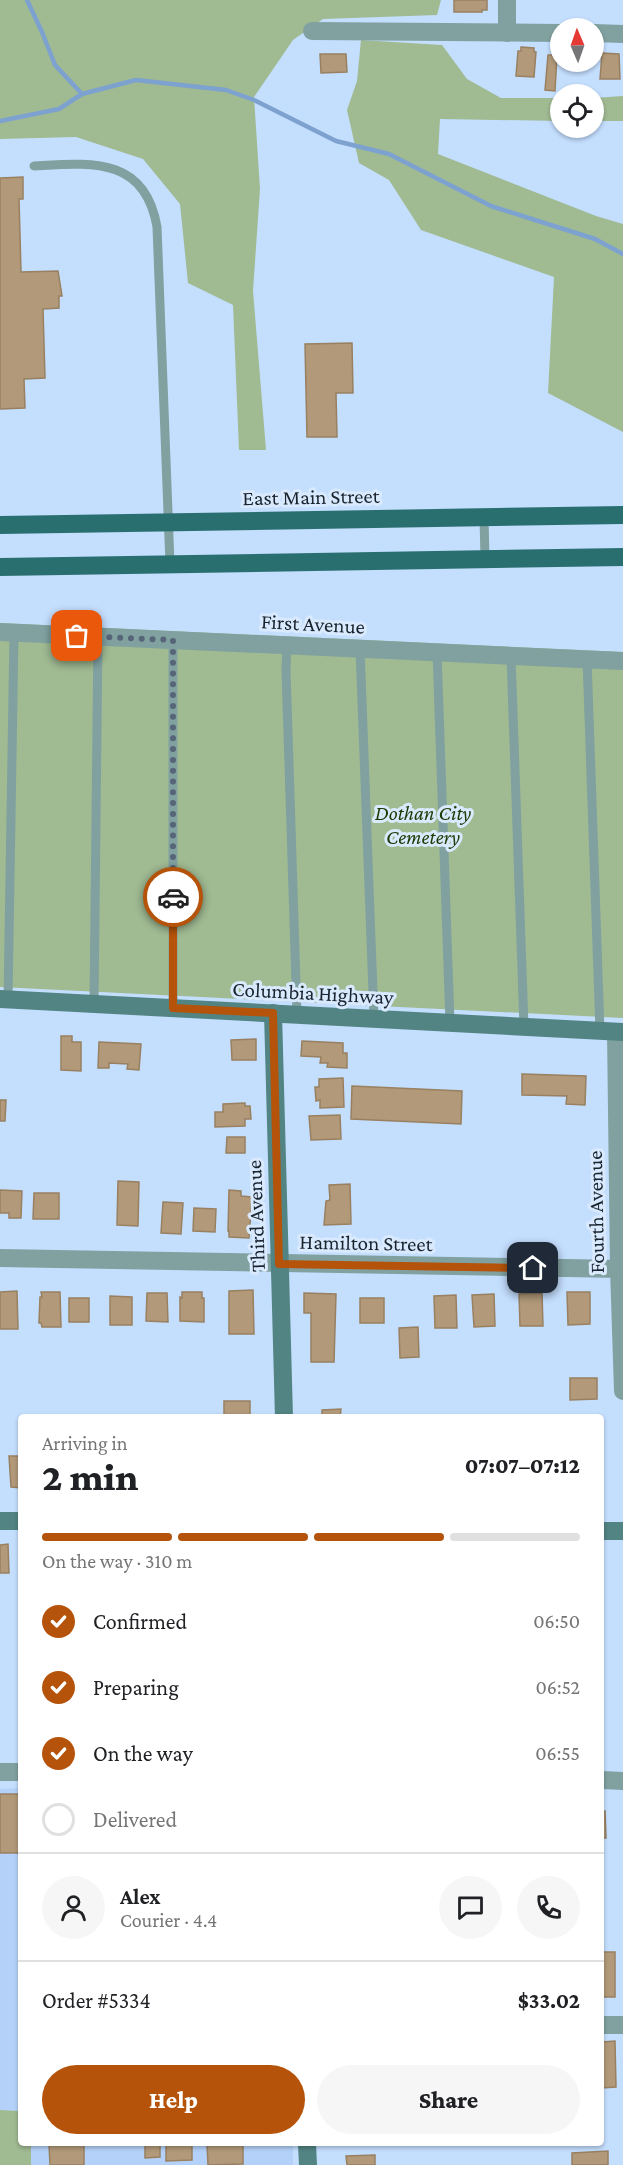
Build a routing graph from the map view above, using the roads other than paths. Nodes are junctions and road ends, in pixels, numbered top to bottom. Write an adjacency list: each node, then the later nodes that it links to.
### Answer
1 (507, 0): 3 (street)
2 (312, 31): 3 (street)
3 (507, 33): 4 (street)
4 (550, 33)
5 (604, 33): 6 (street)
6 (623, 34)
7 (34, 166): 10 (lane)
8 (623, 515): 9 (main road, East Main Street)
9 (484, 517): 10 (main road, East Main Street); 13 (lane)
10 (168, 522): 11 (main road, East Main Street); 14 (lane)
11 (0, 525)
12 (623, 557): 13 (main road)
13 (485, 559): 14 (main road)
14 (170, 564): 15 (main road)
15 (0, 567)
16 (7, 632): 17 (street, First Avenue); 25 (lane)
17 (98, 636): 18 (street, First Avenue); 26 (lane)
18 (173, 640): 19 (street, First Avenue); 27 (lane)
19 (287, 645): 20 (street, First Avenue); 29 (lane)
20 (360, 649): 21 (street, First Avenue); 30 (lane)
21 (437, 652): 22 (street, First Avenue); 31 (lane)
22 (511, 656): 23 (street, First Avenue); 32 (lane)
23 (587, 659): 24 (street, First Avenue); 33 (lane)
24 (623, 661)
25 (4, 1000): 26 (main road, Columbia Highway)
26 (94, 1004): 27 (main road, Columbia Highway)
27 (173, 1008): 28 (main road, Columbia Highway)
28 (273, 1013): 29 (main road, Columbia Highway); 35 (main road, Third Avenue)
29 (297, 1015): 30 (main road, Columbia Highway)
30 (374, 1019): 31 (main road, Columbia Highway)
31 (450, 1023): 32 (main road, Columbia Highway)
32 (524, 1027): 33 (main road, Columbia Highway)
33 (613, 1032): 36 (street, Fourth Avenue)
34 (0, 1258): 35 (street, Hamilton Street)
35 (279, 1264): 36 (street, Hamilton Street); 38 (main road, Third Avenue)
36 (621, 1269): 37 (street, Fourth Avenue)
37 (623, 1391)
38 (285, 1414)
39 (0, 1521): 40 (main road)
40 (18, 1521)
41 (604, 1531): 42 (main road)
42 (623, 1531)
43 (0, 1772): 44 (street)
44 (18, 1772)
45 (604, 1780): 46 (street)
46 (623, 1781)
47 (604, 2025): 48 (street)
48 (623, 2025)
49 (307, 2146): 50 (main road)
50 (308, 2165)

